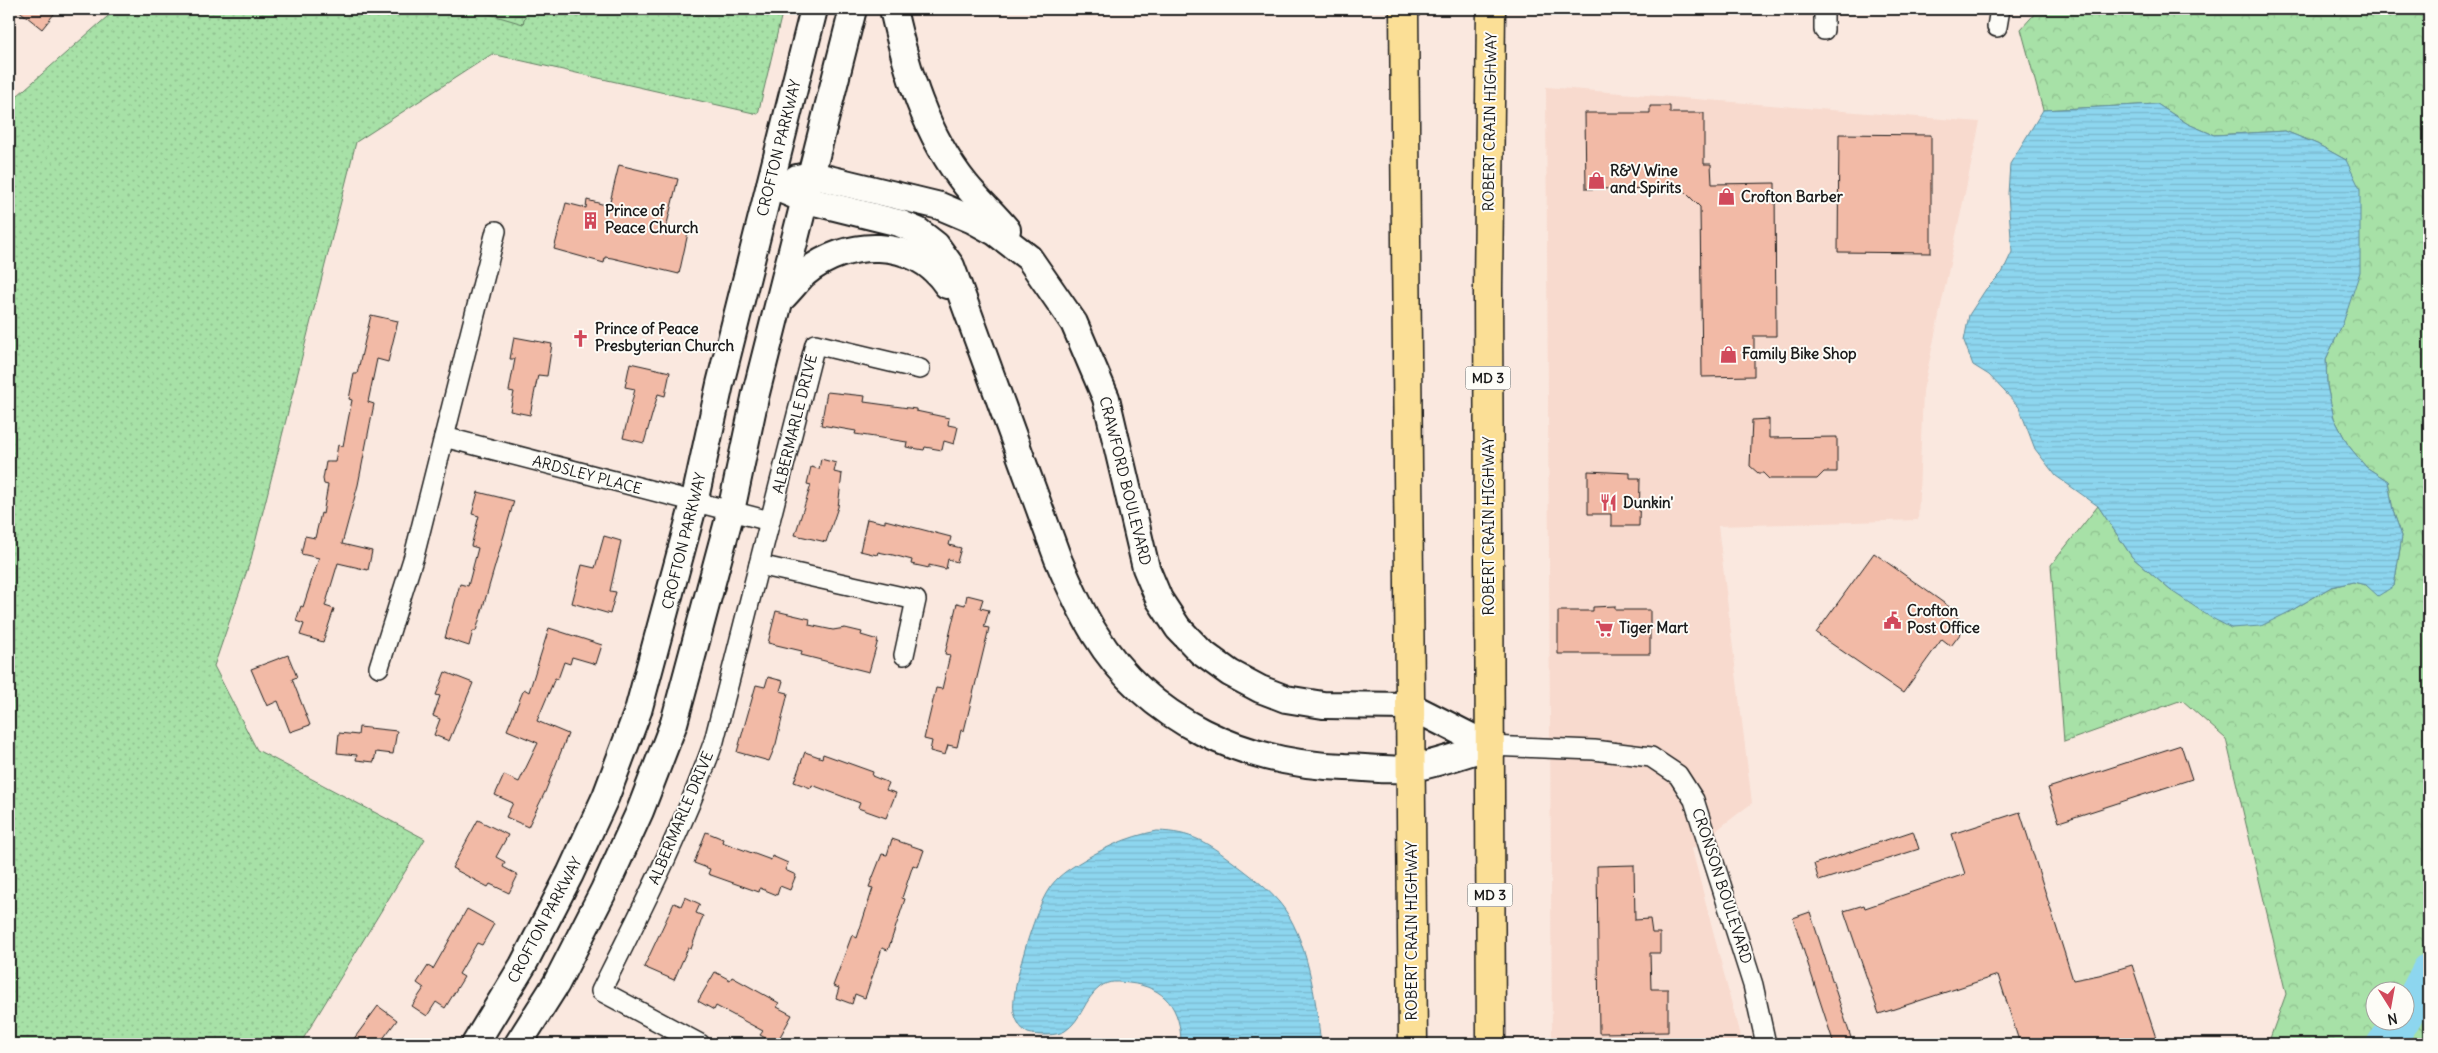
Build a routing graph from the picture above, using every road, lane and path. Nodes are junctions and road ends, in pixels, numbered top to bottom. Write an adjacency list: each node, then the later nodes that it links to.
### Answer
1 (814, 9): 11 (street, CROFTON PARKWAY)
2 (853, 9): 10 (street)
3 (893, 9): 14 (street)
4 (1404, 9): 25 (highway, ROBERT CRAIN HIGHWAY)
5 (1491, 9): 9 (highway, ROBERT CRAIN HIGHWAY / MD 3)
6 (1498, 9): 9 (highway)
7 (1824, 9): 8 (street)
8 (1824, 30)
9 (1490, 77): 26 (highway, ROBERT CRAIN HIGHWAY / MD 3)
10 (812, 174): 11 (street, CRAWFORD BOULEVARD); 12 (street); 14 (street, CRAWFORD BOULEVARD)
11 (770, 185): 12 (street); 19 (street, CROFTON PARKWAY)
12 (806, 200): 15 (street); 16 (street)
13 (496, 231): 18 (street)
14 (1030, 258): 25 (street, CRAWFORD BOULEVARD)
15 (781, 300): 16 (street); 20 (street)
16 (969, 316): 27 (street)
17 (920, 369): 21 (street, ALBERMARLE DRIVE)
18 (444, 437): 19 (street, ARDSLEY PLACE); 24 (street)
19 (694, 503): 20 (street, ARDSLEY PLACE); 28 (street, CROFTON PARKWAY)
20 (731, 511): 21 (street); 29 (street)
21 (770, 521): 22 (street, ALBERMARLE DRIVE)
22 (759, 565): 23 (street); 30 (street, ALBERMARLE DRIVE)
23 (904, 655)
24 (379, 667)
25 (1410, 706): 26 (street, CRAWFORD BOULEVARD); 27 (highway, ROBERT CRAIN HIGHWAY)
26 (1489, 746): 27 (street); 32 (highway, ROBERT CRAIN HIGHWAY / MD 3); 33 (street, CRONSON BOULEVARD)
27 (1411, 769): 31 (highway, ROBERT CRAIN HIGHWAY)
28 (474, 1044)
29 (518, 1044)
30 (700, 1044)
31 (1412, 1044)
32 (1491, 1044)
33 (1766, 1044)

